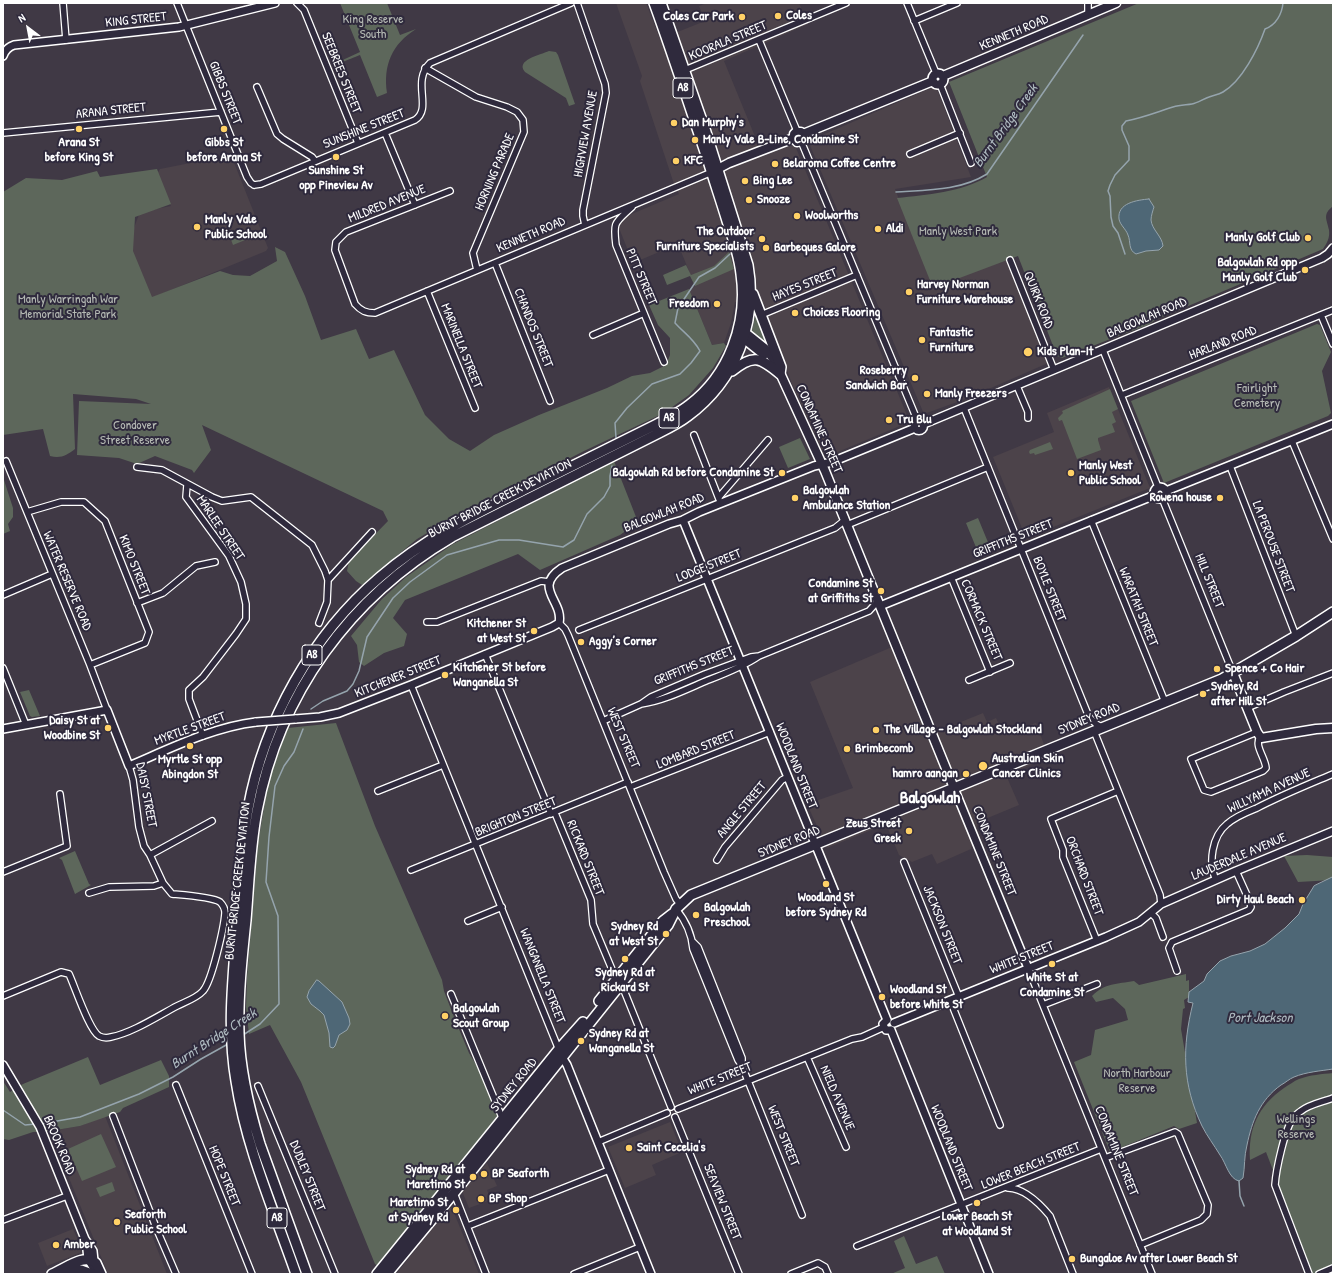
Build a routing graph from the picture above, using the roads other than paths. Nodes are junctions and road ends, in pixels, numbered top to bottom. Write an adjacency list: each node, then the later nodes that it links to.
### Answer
1 (63, 3): 19 (street)
2 (177, 3): 18 (street, GIBBS STREET)
3 (275, 3): 18 (street, KING STREET)
4 (297, 3): 15 (street, SEEBREES STREET)
5 (304, 3): 15 (street, SEEBREES STREET)
6 (571, 3): 22 (street)
7 (577, 3): 40 (street, HIGHVIEW AVENUE)
8 (654, 3): 35 (main road, A8)
9 (661, 3): 23 (main road, A8)
10 (846, 3): 20 (street, KOORALA STREET)
11 (908, 3): 17 (street)
12 (957, 3): 17 (street)
13 (1088, 3): 16 (street)
14 (1116, 3): 16 (main road, KENNETH ROAD)
15 (304, 10): 31 (street, SEEBREES STREET)
16 (1088, 15): 24 (main road, KENNETH ROAD)
17 (914, 21): 24 (street)
18 (186, 26): 19 (street, KING STREET); 26 (street, GIBBS STREET)
19 (66, 40): 21 (street, KING STREET)
20 (759, 40): 23 (street, KOORALA STREET); 30 (street)
21 (3, 56)
22 (425, 68): 28 (street, SUNSHINE STREET); 45 (street, HORNING PARADE)
23 (685, 70): 35 (main road, A8)
24 (938, 78): 29 (street); 30 (main road, KENNETH ROAD)
25 (257, 87): 33 (street)
26 (221, 112): 27 (street, ARANA STREET); 36 (street, GIBBS STREET)
27 (3, 133)
28 (385, 133): 31 (street, SUNSHINE STREET); 39 (street)
29 (960, 133): 32 (street); 34 (street)
30 (799, 136): 35 (main road, KENNETH ROAD); 46 (street)
31 (358, 143): 33 (street, SUNSHINE STREET)
32 (910, 154)
33 (315, 161): 36 (street, SUNSHINE STREET)
34 (971, 162)
35 (715, 171): 38 (street, KENNETH ROAD); 41 (main road, A8)
36 (254, 187)
37 (450, 191): 39 (street, MILDRED AVENUE)
38 (635, 204): 40 (street, KENNETH ROAD); 51 (street, PITT STREET)
39 (415, 205): 49 (street, MILDRED AVENUE)
40 (585, 225): 44 (street, KENNETH ROAD)
41 (739, 247): 47 (main road, A8); 55 (main road, A8)
42 (1333, 248): 57 (street, BALGOWLAH ROAD)
43 (1010, 260): 59 (street, QUIRK ROAD)
44 (495, 263): 45 (street, KENNETH ROAD); 64 (street, CHANDOS STREET)
45 (477, 270): 48 (street, KENNETH ROAD)
46 (857, 275): 52 (street, HAYES STREET); 69 (street)
47 (751, 287): 52 (main road); 55 (main road, BURNT BRIDGE CREEK DEVIATION / A8)
48 (427, 291): 49 (street, KENNETH ROAD); 65 (street, MARINELLA STREET)
49 (360, 309)
50 (1333, 310): 53 (street, HARLAND ROAD)
51 (644, 313): 54 (street); 58 (street, PITT STREET)
52 (761, 315): 61 (main road)
53 (1321, 315): 56 (street); 63 (street, HARLAND ROAD)
54 (593, 335)
55 (742, 335): 60 (main road, BURNT BRIDGE CREEK DEVIATION / A8); 61 (main road, CONDAMINE STREET); 168 (main road, BURNT BRIDGE CREEK DEVIATION / A8)
56 (1333, 344)
57 (1103, 350): 59 (street, BALGOWLAH ROAD); 63 (street)
58 (664, 362)
59 (1054, 370): 62 (street, BALGOWLAH ROAD)
60 (729, 373): 61 (main road); 168 (main road, BURNT BRIDGE CREEK DEVIATION / A8)
61 (780, 374): 74 (main road, CONDAMINE STREET)
62 (1017, 386): 66 (street, BALGOWLAH ROAD); 67 (street)
63 (1122, 395): 79 (street)
64 (550, 401)
65 (475, 408)
66 (964, 408): 69 (street, BALGOWLAH ROAD); 77 (street, BOYLE STREET)
67 (1028, 418)
68 (1333, 424): 72 (street)
69 (919, 425): 74 (street, BALGOWLAH ROAD)
70 (694, 435): 83 (street)
71 (768, 440): 83 (street)
72 (1292, 441): 76 (street); 89 (street)
73 (6, 461): 84 (street, WATER RESERVE ROAD)
74 (822, 464): 83 (street, BALGOWLAH ROAD); 87 (main road, CONDAMINE STREET)
75 (137, 466): 78 (street)
76 (1230, 466): 80 (street); 105 (street, LA PEROUSE STREET)
77 (988, 467): 87 (street, LODGE STREET); 90 (street, BOYLE STREET)
78 (187, 485): 95 (street); 128 (street, MARLEE STREET)
79 (1158, 488): 80 (street); 81 (street)
80 (1166, 491): 82 (street)
81 (1155, 495): 82 (street); 86 (street, GRIFFITHS STREET)
82 (1162, 498): 112 (street, HILL STREET)
83 (720, 500): 85 (street, BALGOWLAH ROAD)
84 (27, 512): 92 (street, WATER RESERVE ROAD); 98 (street, KIMO STREET)
85 (683, 520): 94 (street, WOODLAND STREET); 96 (street, BALGOWLAH ROAD)
86 (1091, 520): 90 (street, GRIFFITHS STREET); 116 (street, WARATAH STREET)
87 (846, 522): 94 (street, LODGE STREET); 99 (main road, CONDAMINE STREET)
88 (372, 532): 95 (street)
89 (1333, 539)
90 (1021, 549): 93 (street, GRIFFITHS STREET); 123 (street, BOYLE STREET)
91 (215, 562): 98 (street)
92 (52, 574): 97 (street); 109 (street, WATER RESERVE ROAD)
93 (951, 578): 99 (street, GRIFFITHS STREET); 111 (street, CORMACK STREET)
94 (707, 579): 104 (street, LODGE STREET); 107 (street, WOODLAND STREET)
95 (328, 580): 102 (street)
96 (549, 582): 101 (street); 103 (street, WEST STREET)
97 (3, 595)
98 (137, 603): 109 (street, KIMO STREET)
99 (879, 604): 107 (street, GRIFFITHS STREET); 134 (main road, CONDAMINE STREET)
100 (1333, 612): 105 (main road, SYDNEY ROAD)
101 (427, 622)
102 (319, 623)
103 (559, 623): 106 (street, KITCHENER STREET); 119 (street, WEST STREET)
104 (579, 630)
105 (1296, 636): 112 (main road, SYDNEY ROAD)
106 (485, 654): 115 (street, KITCHENER STREET); 138 (street, RICKARD STREET)
107 (741, 663): 119 (street, GRIFFITHS STREET); 126 (street, WOODLAND STREET)
108 (1010, 664): 111 (street)
109 (90, 665): 118 (street, WATER RESERVE ROAD)
110 (3, 668): 120 (street)
111 (990, 672): 114 (street)
112 (1233, 673): 116 (main road, SYDNEY ROAD); 117 (main road)
113 (1333, 673): 117 (street)
114 (969, 680)
115 (411, 686): 121 (street, KITCHENER STREET, bridge); 129 (street, WANGANELLA STREET)
116 (1165, 702): 123 (main road, SYDNEY ROAD)
117 (1247, 708): 127 (main road)
118 (107, 710): 120 (street); 130 (street, DAISY STREET)
119 (603, 721): 133 (street, WEST STREET)
120 (26, 725): 122 (street)
121 (238, 725): 128 (street, MYRTLE STREET)
122 (3, 728)
123 (1103, 728): 125 (main road, SYDNEY ROAD)
124 (1333, 728): 127 (main road)
125 (1094, 731): 134 (main road, SYDNEY ROAD); 136 (street)
126 (770, 732): 132 (street, WOODLAND STREET); 133 (street, LOMBARD STREET)
127 (1258, 734): 127 (street)
128 (203, 736): 130 (street, MYRTLE STREET)
129 (443, 764): 135 (street); 141 (street, WANGANELLA STREET)
130 (129, 766): 143 (street, DAISY STREET)
131 (1333, 774): 149 (street, WILLYAMA AVENUE)
132 (788, 777): 142 (street, WOODLAND STREET); 144 (street, ANGLE STREET)
133 (630, 785): 138 (street, BRIGHTON STREET); 154 (street, WEST STREET)
134 (954, 788): 142 (main road, SYDNEY ROAD); 158 (street, CONDAMINE STREET)
135 (378, 791)
136 (1118, 791): 153 (street); 157 (street, ORCHARD STREET)
137 (60, 794): 148 (street)
138 (553, 814): 141 (street, BRIGHTON STREET); 160 (street, RICKARD STREET)
139 (212, 821): 143 (street)
140 (1333, 830): 147 (street, LAUDERDALE AVENUE)
141 (476, 845): 146 (street, BRIGHTON STREET); 152 (street, WANGANELLA STREET)
142 (816, 845): 154 (main road, SYDNEY ROAD); 167 (street, WOODLAND STREET)
143 (150, 855): 150 (street, DAISY STREET)
144 (717, 860)
145 (904, 862): 164 (street, JACKSON STREET)
146 (411, 870)
147 (1236, 871): 149 (street, LAUDERDALE AVENUE); 159 (street)
148 (3, 872)
149 (1216, 880): 153 (street, LAUDERDALE AVENUE)
150 (163, 883): 151 (street); 163 (street)
151 (89, 893)
152 (502, 907): 155 (street); 169 (street, WANGANELLA STREET)
153 (1156, 908): 156 (street); 157 (street, WHITE STREET)
154 (676, 909): 160 (main road, SYDNEY ROAD); 172 (street, WEST STREET)
155 (468, 921)
156 (1163, 937)
157 (1098, 941): 158 (street, WHITE STREET)
158 (1028, 968): 164 (street, WHITE STREET); 166 (street, CONDAMINE STREET)
159 (1177, 971)
160 (619, 981): 169 (main road, SYDNEY ROAD); 176 (street)
161 (1097, 984): 166 (street)
162 (451, 994): 181 (street)
163 (3, 996)
164 (959, 997): 165 (street, WHITE STREET)
165 (950, 1000): 167 (street, WHITE STREET); 182 (street)
166 (1043, 1005): 185 (street, CONDAMINE STREET)
167 (889, 1025): 170 (street, WHITE STREET); 191 (street, WOODLAND STREET)
168 (235, 1040): 205 (main road, BURNT BRIDGE CREEK DEVIATION / A8); 206 (main road, BURNT BRIDGE CREEK DEVIATION / A8)
169 (560, 1053): 181 (main road, SYDNEY ROAD); 183 (street, WANGANELLA STREET)
170 (807, 1057): 172 (street, WHITE STREET); 184 (street, NIELD AVENUE)
171 (3, 1065): 190 (street, BROOK ROAD)
172 (748, 1080): 177 (street, WHITE STREET); 192 (street, WEST STREET)
173 (176, 1086): 204 (street, HOPE STREET)
174 (258, 1086): 207 (street, DUDLEY STREET)
175 (1333, 1098): 219 (street)
176 (671, 1107): 177 (street); 178 (street)
177 (678, 1109): 180 (street)
178 (667, 1113): 180 (street); 183 (street)
179 (113, 1116): 203 (street)
180 (675, 1117): 213 (street, SEAVIEW STREET)
181 (505, 1123): 189 (main road, SYDNEY ROAD)
182 (1000, 1125)
183 (598, 1142): 187 (street, WANGANELLA STREET)
184 (846, 1147)
185 (1102, 1149): 186 (street, CONDAMINE STREET); 188 (street, LOWER BEACH STREET)
186 (1105, 1158): 195 (street, CONDAMINE STREET); 195 (street)
187 (610, 1170): 194 (street); 197 (street, WANGANELLA STREET)
188 (1004, 1189): 191 (street, LOWER BEACH STREET); 217 (street)
189 (451, 1190): 194 (street); 208 (main road, SYDNEY ROAD); 209 (main road, SYDNEY ROAD)
190 (67, 1196): 193 (street); 198 (street, BROOK ROAD)
191 (962, 1205): 196 (street, LOWER BEACH STREET); 216 (street, WOODLAND STREET)
192 (802, 1215)
193 (4, 1218)
194 (468, 1226): 210 (street)
195 (1140, 1245): 218 (street, CONDAMINE STREET)
196 (857, 1246)
197 (640, 1247): 211 (street); 212 (street, WANGANELLA STREET)
198 (91, 1265): 200 (main road); 200 (main road); 201 (street); 202 (main road)
199 (1333, 1268): 220 (street)
200 (55, 1273)
201 (97, 1274)
202 (101, 1274)
203 (176, 1274)
204 (252, 1274)
205 (296, 1274)
206 (307, 1274)
207 (335, 1274)
208 (377, 1274)
209 (387, 1274)
210 (486, 1274)
211 (574, 1274)
212 (651, 1274)
213 (740, 1274)
214 (791, 1274): 215 (street)
215 (828, 1274)
216 (989, 1274)
217 (1074, 1274)
218 (1152, 1274)
219 (1309, 1274)
220 (1319, 1274)

